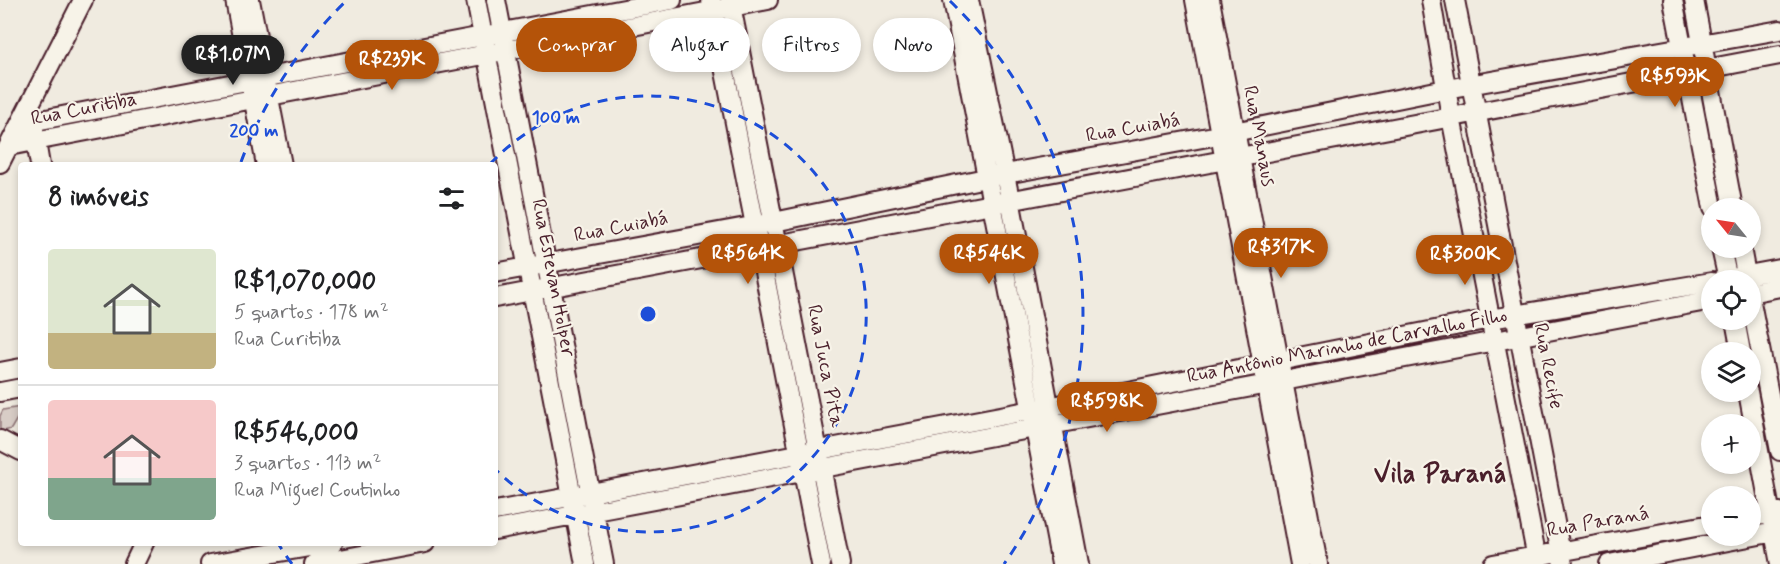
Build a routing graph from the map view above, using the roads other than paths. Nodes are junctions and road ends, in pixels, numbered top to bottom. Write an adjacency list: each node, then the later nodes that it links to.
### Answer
1 (83, 0): 33 (street)
2 (235, 0): 27 (street)
3 (250, 0): 27 (street)
4 (477, 0): 19 (street, Rua Estevan Holper)
5 (496, 0): 18 (street, Rua Estevan Holper)
6 (672, 0): 18 (street, Rua Curitiba)
7 (768, 0): 16 (street, Rua Curitiba)
8 (953, 0): 43 (street)
9 (969, 0): 42 (street)
10 (1194, 0): 34 (street, Rua Manaus)
11 (1210, 0): 34 (street, Rua Manaus)
12 (1431, 0): 29 (street)
13 (1455, 0): 28 (street, Rua Recife)
14 (1673, 0): 21 (street)
15 (1694, 0): 20 (street)
16 (721, 4): 22 (street, Rua Curitiba); 48 (street, Rua Juca Pita); 49 (street)
17 (1780, 30): 20 (street, Rua Cuiabá)
18 (502, 33): 19 (street, Rua Curitiba); 22 (street, Rua Estevan Holper)
19 (483, 36): 23 (street, Rua Estevan Holper); 27 (street, Rua Curitiba)
20 (1702, 44): 21 (street, Rua Cuiabá); 25 (street)
21 (1682, 48): 26 (street); 28 (street, Rua Cuiabá)
22 (506, 51): 23 (street, Rua Curitiba); 52 (street, Rua Estevan Holper)
23 (487, 54): 30 (street, Rua Curitiba); 53 (street, Rua Estevan Holper)
24 (1780, 55): 25 (street)
25 (1707, 69): 26 (street); 45 (street)
26 (1686, 72): 31 (street); 44 (street)
27 (258, 79): 30 (street); 33 (street, Rua Curitiba)
28 (1471, 85): 29 (street, Rua Cuiabá); 31 (street, Rua Recife)
29 (1446, 89): 32 (street); 34 (street, Rua Cuiabá)
30 (261, 98): 35 (street, Rua Curitiba); 39 (street); 40 (street)
31 (1476, 112): 32 (street); 64 (street, Rua Recife)
32 (1451, 117): 37 (street); 65 (street)
33 (26, 123): 35 (street); 36 (street)
34 (1227, 133): 37 (street, Rua Manaus); 42 (street, Rua Cuiabá)
35 (36, 141): 36 (street, Rua Curitiba); 38 (street)
36 (9, 146): 41 (street)
37 (1231, 156): 46 (street); 69 (street, Rua Manaus)
38 (40, 162)
39 (266, 162)
40 (281, 162)
41 (0, 163)
42 (1005, 174): 43 (street, Rua Cuiabá); 46 (street)
43 (987, 178): 47 (street); 48 (street, Rua Cuiabá)
44 (1711, 198)
45 (1731, 198)
46 (1010, 199): 47 (street); 74 (street)
47 (992, 202): 50 (street); 74 (street)
48 (774, 222): 49 (street, Rua Cuiabá); 50 (street, Rua Juca Pita)
49 (754, 225): 51 (street); 52 (street, Rua Cuiabá)
50 (778, 244): 51 (street); 78 (street, Rua Juca Pita)
51 (759, 248): 59 (street); 79 (street)
52 (546, 264): 53 (street, Rua Cuiabá); 59 (street, Rua Estevan Holper)
53 (528, 267): 55 (street, Rua Cuiabá); 61 (street, Rua Estevan Holper)
54 (1780, 269): 56 (street, Rua Antônio Marinho de Carvalho Filho)
55 (498, 272)
56 (1761, 277)
57 (1701, 284): 64 (street, Rua Antônio Marinho de Carvalho Filho)
58 (1761, 285): 60 (street, Rua Antônio Marinho de Carvalho Filho)
59 (551, 287): 61 (street); 80 (street, Rua Estevan Holper)
60 (1780, 287)
61 (532, 291): 62 (street); 81 (street, Rua Estevan Holper)
62 (498, 297)
63 (1701, 302): 67 (street, Rua Antônio Marinho de Carvalho Filho)
64 (1515, 315): 65 (street, Rua Antônio Marinho de Carvalho Filho); 67 (street, Rua Recife)
65 (1490, 319): 68 (street); 69 (street, Rua Antônio Marinho de Carvalho Filho)
66 (1756, 330): 77 (street)
67 (1519, 336): 68 (street, Rua Antônio Marinho de Carvalho Filho); 92 (street, Rua Recife)
68 (1495, 341): 72 (street, Rua Antônio Marinho de Carvalho Filho); 93 (street)
69 (1271, 362): 72 (street, Rua Manaus); 74 (street, Rua Antônio Marinho de Carvalho Filho)
70 (18, 369): 71 (street)
71 (0, 372)
72 (1274, 382): 74 (street, Rua Antônio Marinho de Carvalho Filho); 103 (street, Rua Manaus); 104 (street, Rua Manaus)
73 (1750, 402): 84 (street)
74 (1042, 417): 78 (street, Rua Antônio Marinho de Carvalho Filho); 101 (street); 102 (street)
75 (0, 440): 76 (street)
76 (18, 449)
77 (1780, 451)
78 (820, 459): 79 (street, Rua Antônio Marinho de Carvalho Filho); 100 (street, Rua Juca Pita)
79 (802, 462): 80 (street, Rua Antônio Marinho de Carvalho Filho); 83 (street, Rua Antônio Marinho de Carvalho Filho); 99 (street)
80 (591, 493): 81 (street, Rua Antônio Marinho de Carvalho Filho); 83 (street, Rua Estevan Holper)
81 (572, 496): 82 (street, Rua Antônio Marinho de Carvalho Filho); 85 (street, Rua Estevan Holper)
82 (498, 510)
83 (594, 511): 85 (street, Rua Antônio Marinho de Carvalho Filho); 98 (street, Rua Estevan Holper)
84 (1775, 513): 88 (street)
85 (576, 514): 87 (street, Rua Antônio Marinho de Carvalho Filho); 97 (street, Rua Estevan Holper)
86 (1701, 526): 92 (street, Rua Paraná)
87 (498, 529)
88 (1777, 532): 106 (street); 107 (street)
89 (143, 546): 94 (street)
90 (401, 546): 91 (street)
91 (346, 553): 95 (street); 96 (street)
92 (1561, 558): 93 (street, Rua Paraná)
93 (1537, 560): 105 (street, Rua Paraná)
94 (134, 564)
95 (210, 564)
96 (314, 564)
97 (585, 564)
98 (604, 564)
99 (821, 564)
100 (840, 564)
101 (1061, 564)
102 (1079, 564)
103 (1300, 564)
104 (1318, 564)
105 (1493, 564)
106 (1609, 564)
107 (1780, 564)

